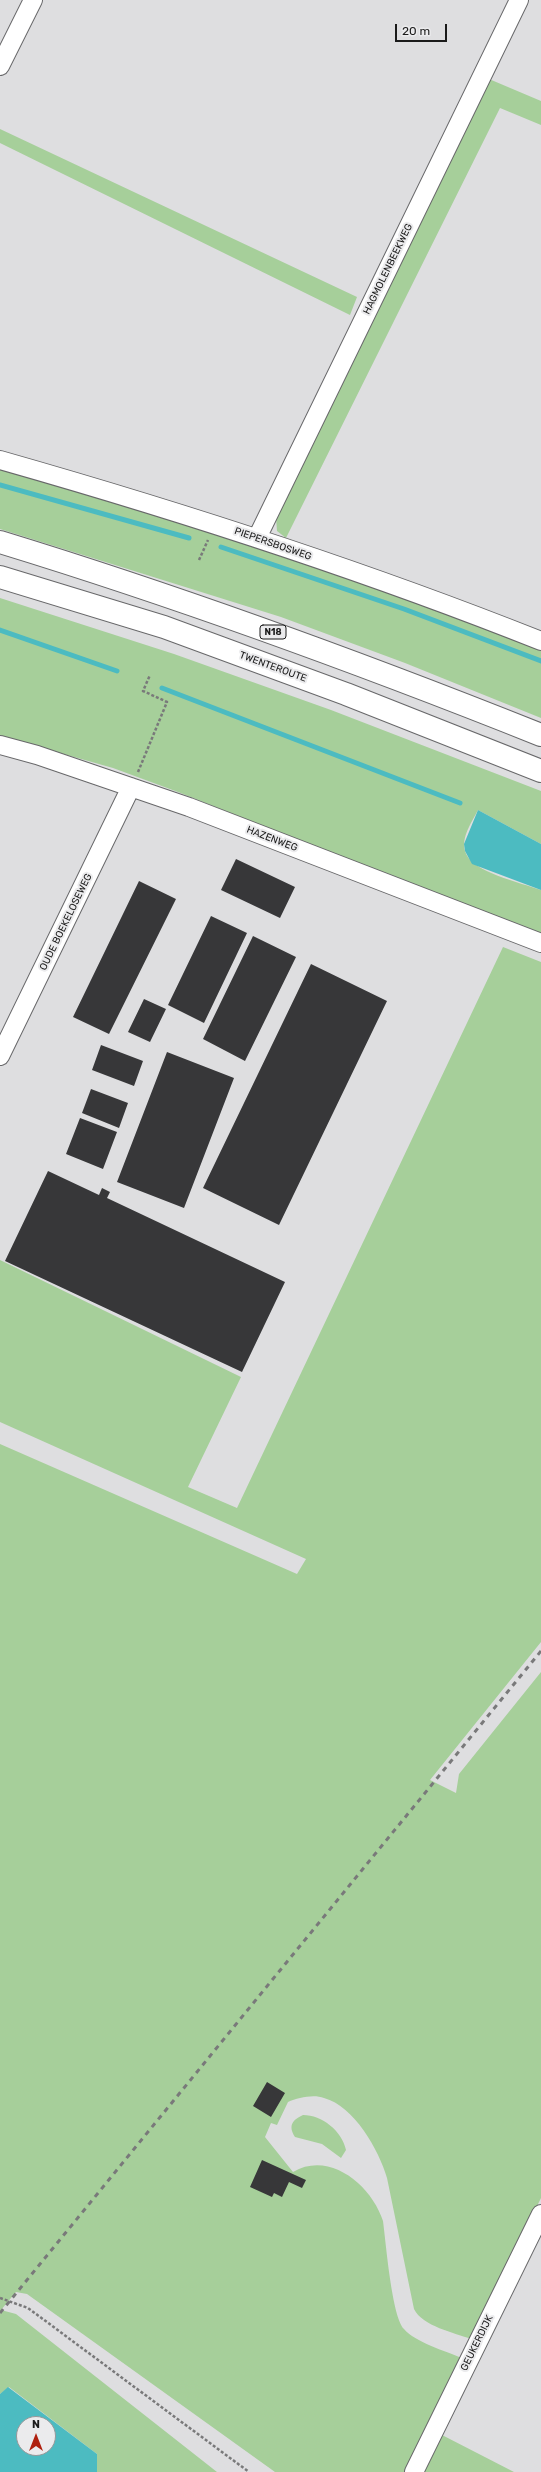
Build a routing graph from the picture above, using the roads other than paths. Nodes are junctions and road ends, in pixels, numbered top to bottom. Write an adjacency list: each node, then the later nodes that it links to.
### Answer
1 (33, 0): 3 (street)
2 (519, 0): 5 (street, HAGMOLENBEEKWEG)
3 (0, 66)
4 (0, 460): 5 (street, PIEPERSBOSWEG)
5 (257, 538): 8 (street, PIEPERSBOSWEG)
6 (0, 542): 9 (highway, N18)
7 (0, 577): 11 (highway, TWENTEROUTE)
8 (541, 641)
9 (541, 735)
10 (0, 745): 12 (street, HAZENWEG)
11 (541, 771)
12 (131, 787): 13 (street, HAZENWEG); 14 (street, OUDE BOEKELOSEWEG)
13 (541, 943)
14 (0, 1056)
15 (541, 2214): 16 (street, GEUKERDIJK)
16 (414, 2472)

